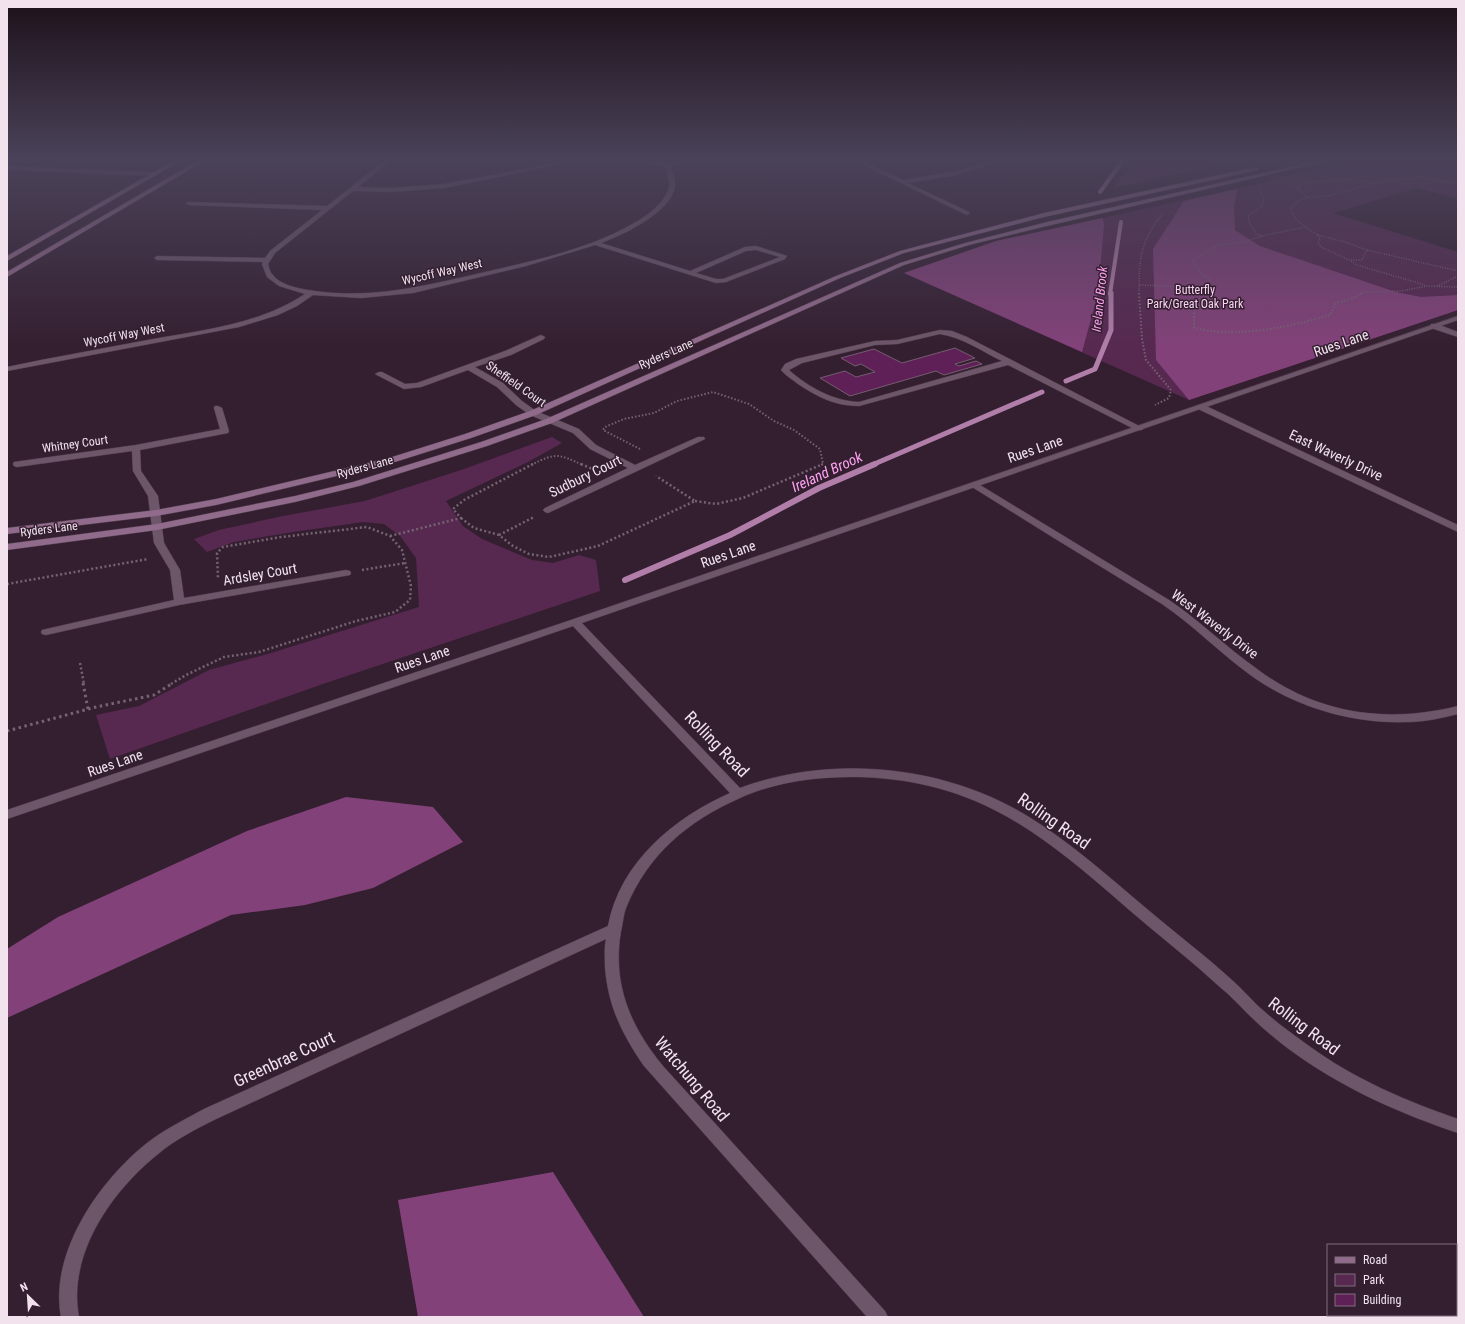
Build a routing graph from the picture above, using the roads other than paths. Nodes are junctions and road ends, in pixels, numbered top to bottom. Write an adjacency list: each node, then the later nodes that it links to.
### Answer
1 (71, 222): 9 (main road)
2 (98, 222): 12 (main road)
3 (310, 222): 10 (street)
4 (639, 222): 7 (street, Wycoff Way West)
5 (1016, 222): 24 (main road, Ryders Lane)
6 (1057, 222): 25 (main road, Ryders Lane)
7 (595, 243): 11 (street); 13 (street, Wycoff Way West)
8 (157, 258): 10 (street)
9 (7, 259)
10 (266, 260): 13 (street, Wycoff Way West)
11 (690, 273): 11 (street)
12 (7, 275)
13 (311, 293): 20 (street, Wycoff Way West)
14 (1458, 318): 15 (street, Rues Lane)
15 (1434, 326): 16 (street); 22 (street, Rues Lane)
16 (1458, 335)
17 (541, 338): 19 (street, Sheffield Court)
18 (1010, 362): 18 (street); 26 (street)
19 (470, 368): 21 (street, Sheffield Court); 24 (street, Sheffield Court)
20 (7, 369)
21 (379, 374)
22 (1201, 407): 26 (street, Rues Lane); 35 (street, East Waverly Drive)
23 (218, 408): 28 (street, Whitney Court)
24 (533, 413): 25 (street, Sheffield Court); 33 (main road, Ryders Lane)
25 (549, 421): 30 (street, Sudbury Court); 34 (main road, Ryders Lane)
26 (1139, 428): 31 (street, Rues Lane)
27 (701, 439): 30 (street, Sudbury Court)
28 (136, 448): 29 (street, Whitney Court); 33 (street)
29 (16, 464)
30 (638, 467): 32 (street, Sudbury Court)
31 (975, 485): 40 (street, Rues Lane); 42 (street, West Waverly Drive)
32 (548, 510)
33 (156, 513): 34 (street); 36 (main road, Ryders Lane)
34 (157, 527): 37 (main road, Ryders Lane); 39 (street)
35 (1458, 529)
36 (7, 531)
37 (7, 547)
38 (346, 573): 39 (street, Ardsley Court)
39 (179, 602): 41 (street, Ardsley Court)
40 (575, 622): 43 (street, Rolling Road); 44 (street, Rues Lane)
41 (46, 632)
42 (1458, 710)
43 (737, 793): 45 (street, Watchung Road); 46 (street, Rolling Road)
44 (7, 815)
45 (614, 929): 47 (street, Greenbrae Court); 48 (street, Watchung Road)
46 (1458, 1126)
47 (70, 1317)
48 (879, 1317)

